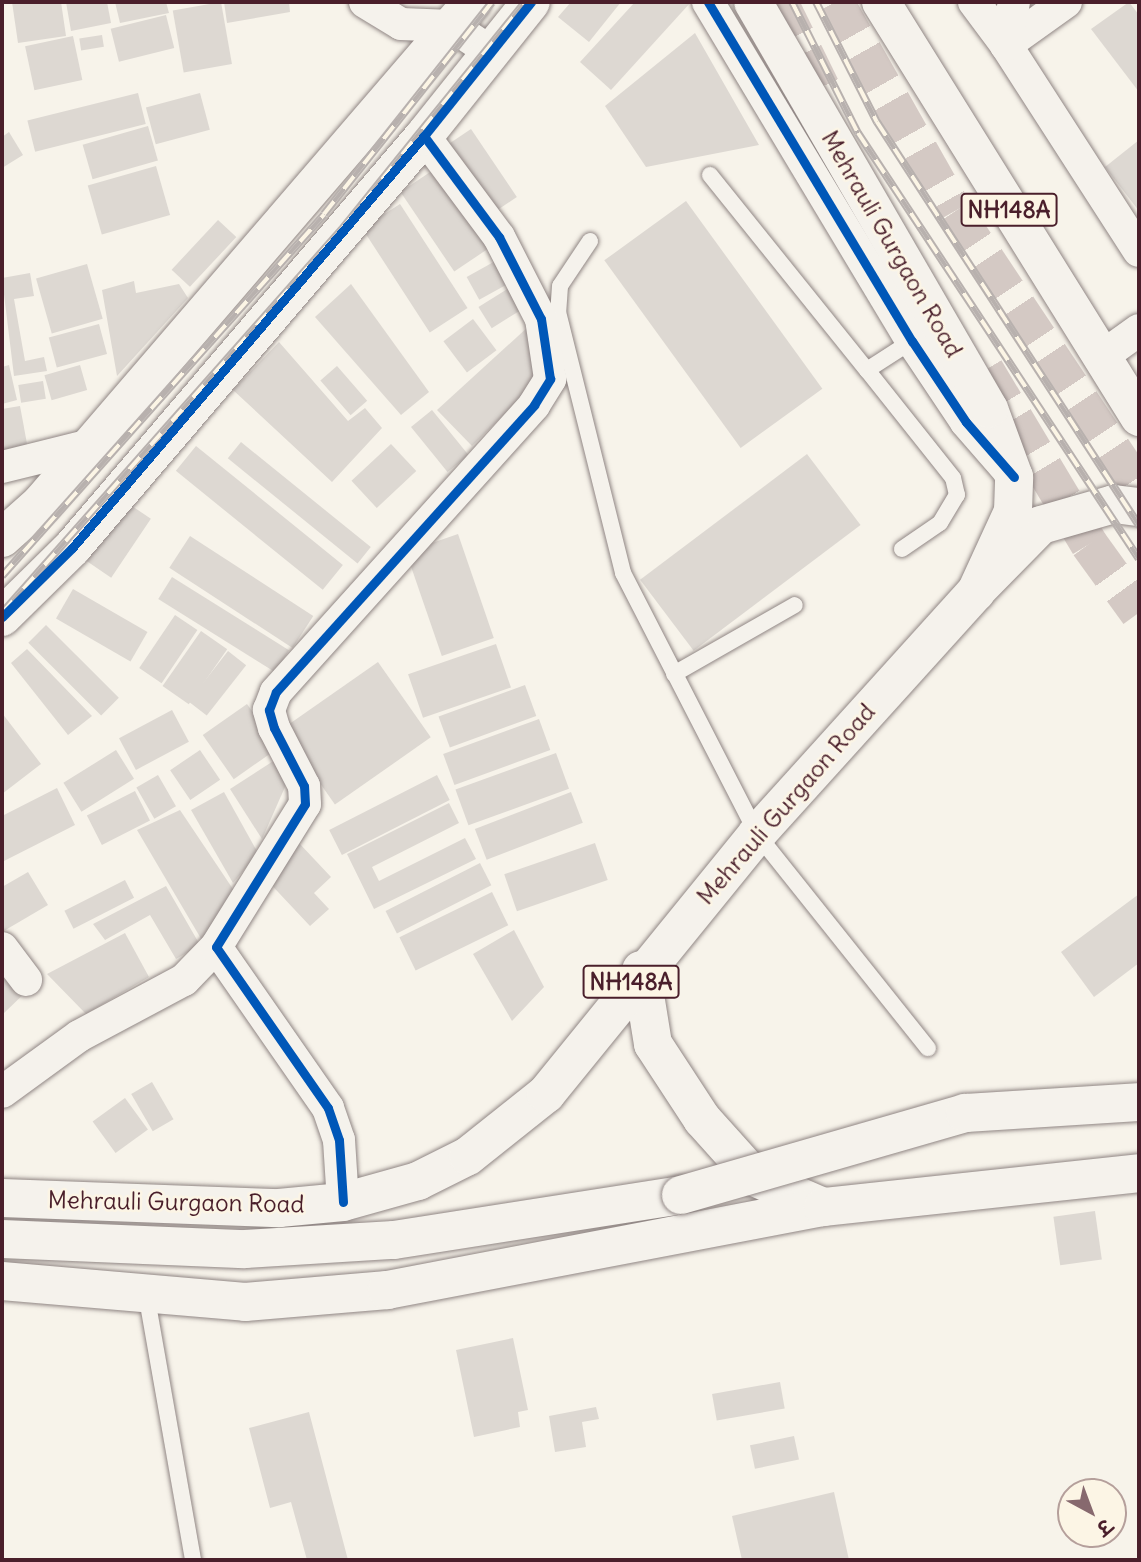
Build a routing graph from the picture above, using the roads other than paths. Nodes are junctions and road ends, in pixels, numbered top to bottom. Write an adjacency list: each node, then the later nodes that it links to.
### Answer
1 (365, 2): 9 (street)
2 (531, 2): 11 (main road)
3 (708, 2): 17 (street)
4 (753, 2): 23 (main road, Mehrauli Gurgaon Road / NH148A)
5 (881, 2): 18 (main road, NH148A)
6 (974, 2): 10 (street)
7 (1014, 2): 10 (street)
8 (1066, 2): 10 (street)
9 (462, 14): 11 (street); 21 (main road)
10 (1006, 45): 15 (street)
11 (491, 52): 12 (main road)
12 (425, 136): 29 (main road); 32 (street)
13 (710, 175): 19 (lane)
14 (590, 241): 30 (lane)
15 (1139, 251)
16 (1139, 330): 18 (street)
17 (912, 341): 19 (lane); 23 (street)
18 (1100, 358): 20 (main road, NH148A)
19 (867, 370): 26 (lane)
20 (1139, 417)
21 (91, 445): 22 (street); 25 (main road)
22 (2, 467)
23 (1014, 477): 27 (main road, Mehrauli Gurgaon Road / NH148A)
24 (1139, 507): 27 (main road)
25 (2, 538)
26 (902, 549)
27 (975, 592): 31 (main road, Mehrauli Gurgaon Road / NH148A)
28 (795, 605): 30 (lane)
29 (2, 617)
30 (674, 674): 31 (lane)
31 (757, 834): 34 (main road, Mehrauli Gurgaon Road / NH148A); 36 (lane)
32 (216, 947): 37 (street); 41 (street)
33 (2, 948): 35 (street)
34 (641, 970): 41 (main road, Mehrauli Gurgaon Road / NH148A); 42 (main road)
35 (26, 980)
36 (928, 1048)
37 (2, 1092)
38 (1139, 1101): 43 (main road, bridge)
39 (1139, 1173): 42 (main road)
40 (2, 1198): 41 (main road, Mehrauli Gurgaon Road / NH148A)
41 (343, 1202)
42 (823, 1208): 45 (main road)
43 (2, 1239)
44 (2, 1281): 45 (main road)
45 (146, 1293): 46 (lane)
46 (193, 1560)

